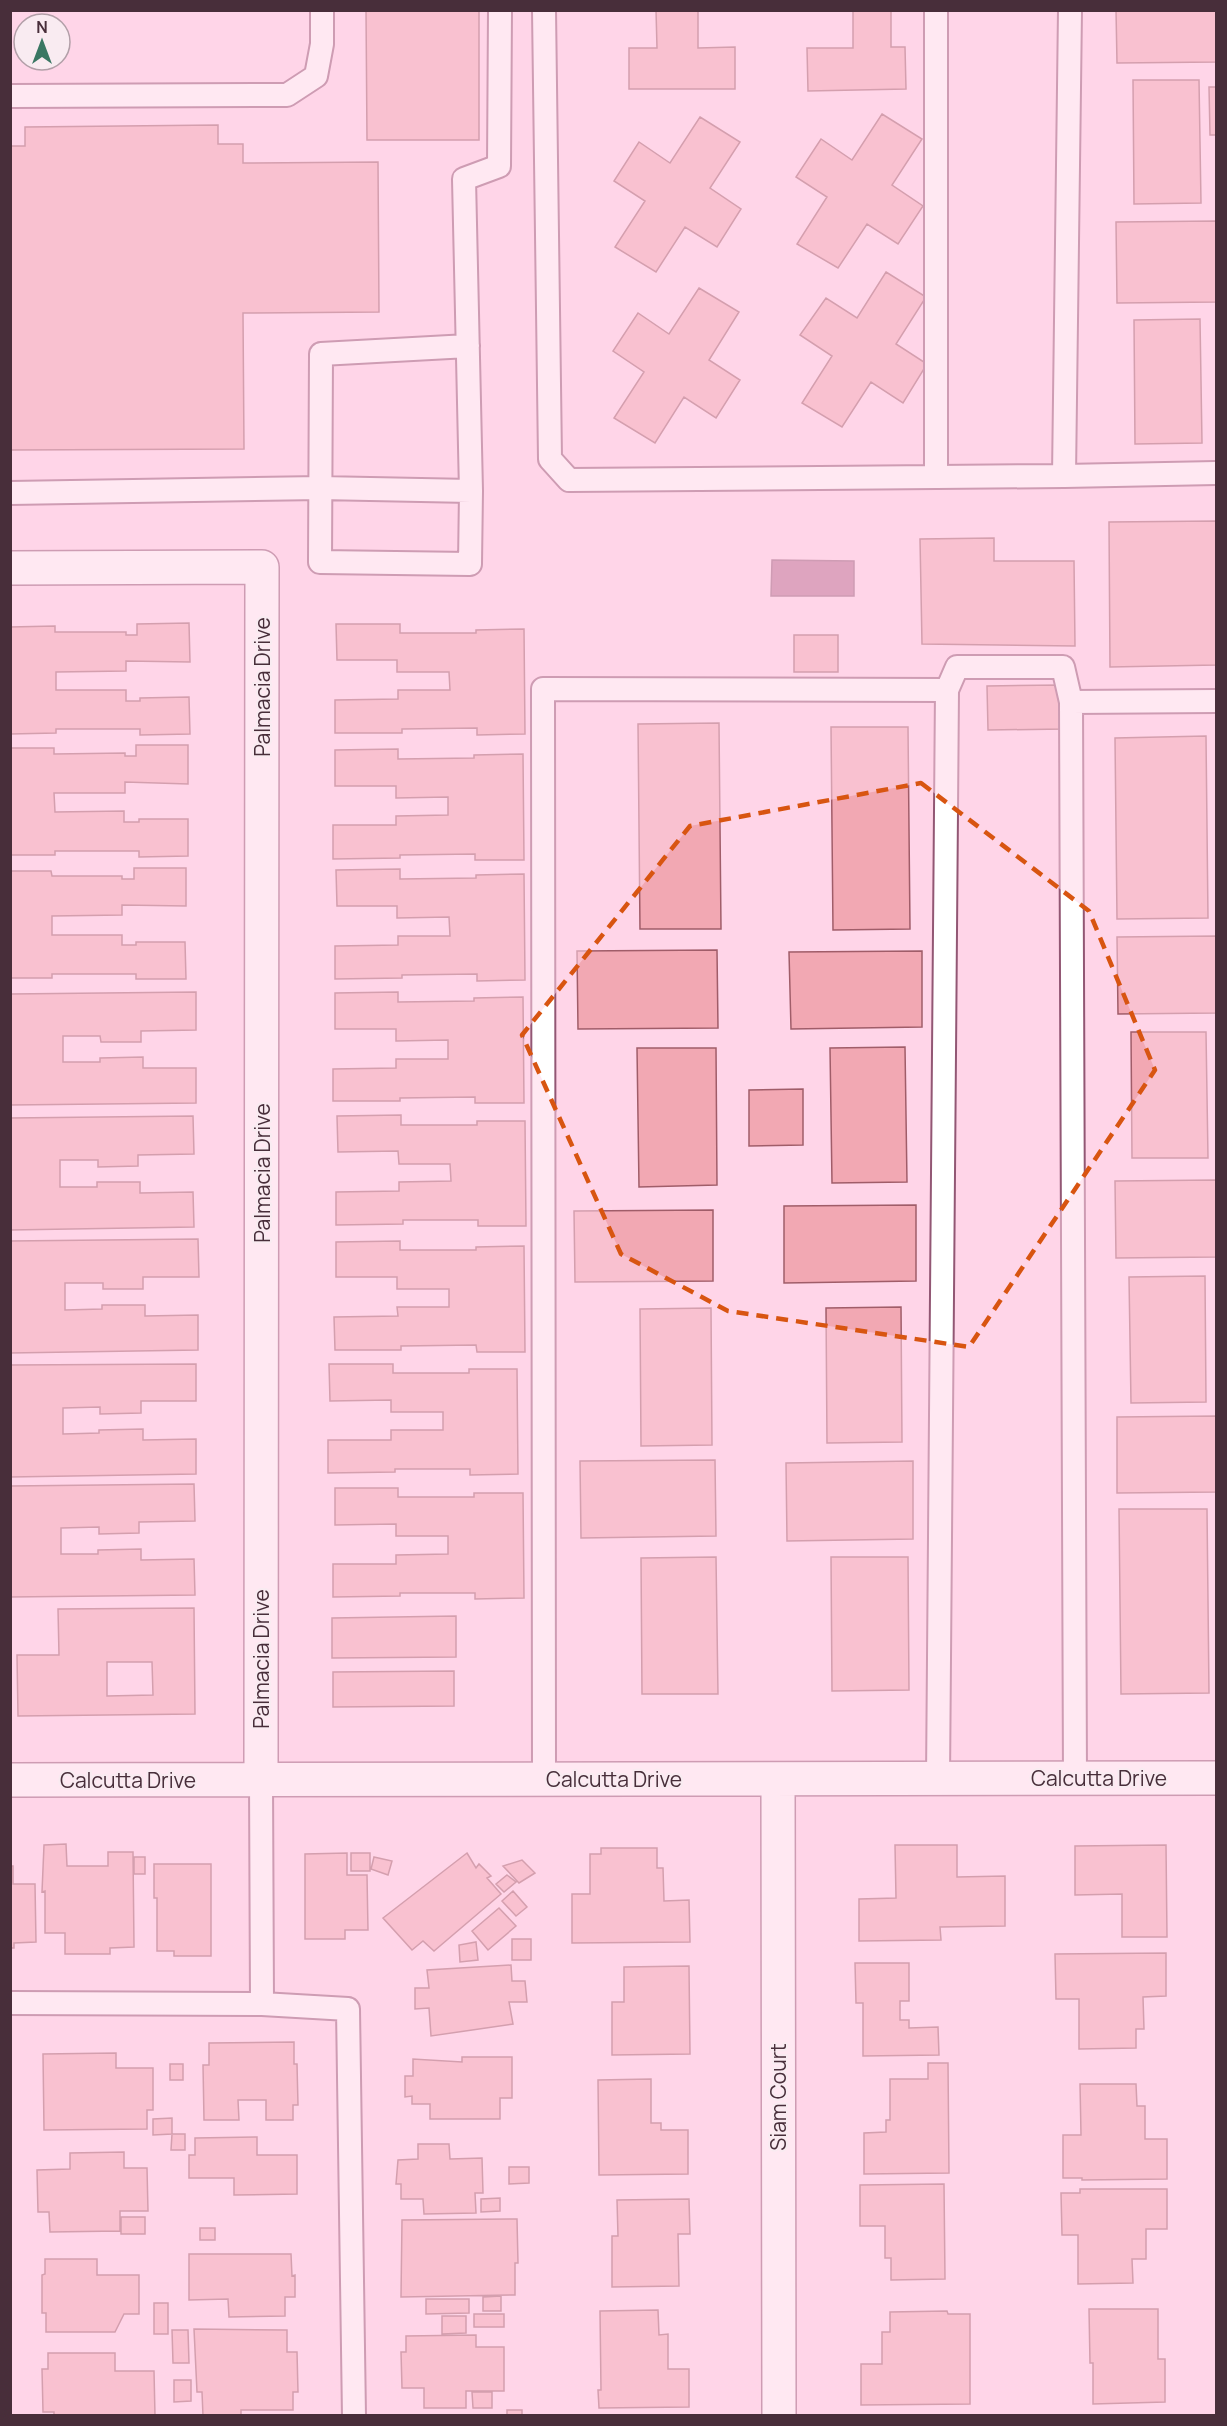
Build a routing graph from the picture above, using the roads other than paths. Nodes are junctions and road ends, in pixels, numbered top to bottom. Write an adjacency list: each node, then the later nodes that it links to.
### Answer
1 (322, 10): 6 (lane)
2 (500, 10): 7 (lane)
3 (544, 10): 10 (lane)
4 (936, 10): 10 (lane)
5 (1070, 10): 9 (lane)
6 (10, 96)
7 (468, 346): 11 (lane); 12 (lane)
8 (1216, 473): 9 (lane)
9 (1064, 476): 10 (lane)
10 (936, 477)
11 (320, 488): 12 (lane); 12 (lane); 13 (lane)
12 (471, 491)
13 (10, 493)
14 (10, 568): 24 (street, Palmacia Drive)
15 (947, 690): 17 (lane); 20 (lane); 22 (lane)
16 (1216, 700): 17 (lane)
17 (1071, 702): 18 (lane)
18 (1075, 1778): 19 (street, Calcutta Drive); 22 (street, Calcutta Drive)
19 (1216, 1778)
20 (544, 1779): 21 (street, Calcutta Drive); 24 (street, Calcutta Drive)
21 (778, 1779): 22 (street, Calcutta Drive); 28 (street, Siam Court)
22 (938, 1779)
23 (10, 1780): 24 (street, Calcutta Drive)
24 (261, 1780): 26 (lane)
25 (10, 2003): 26 (lane)
26 (262, 2004): 27 (lane)
27 (354, 2415)
28 (779, 2415)

